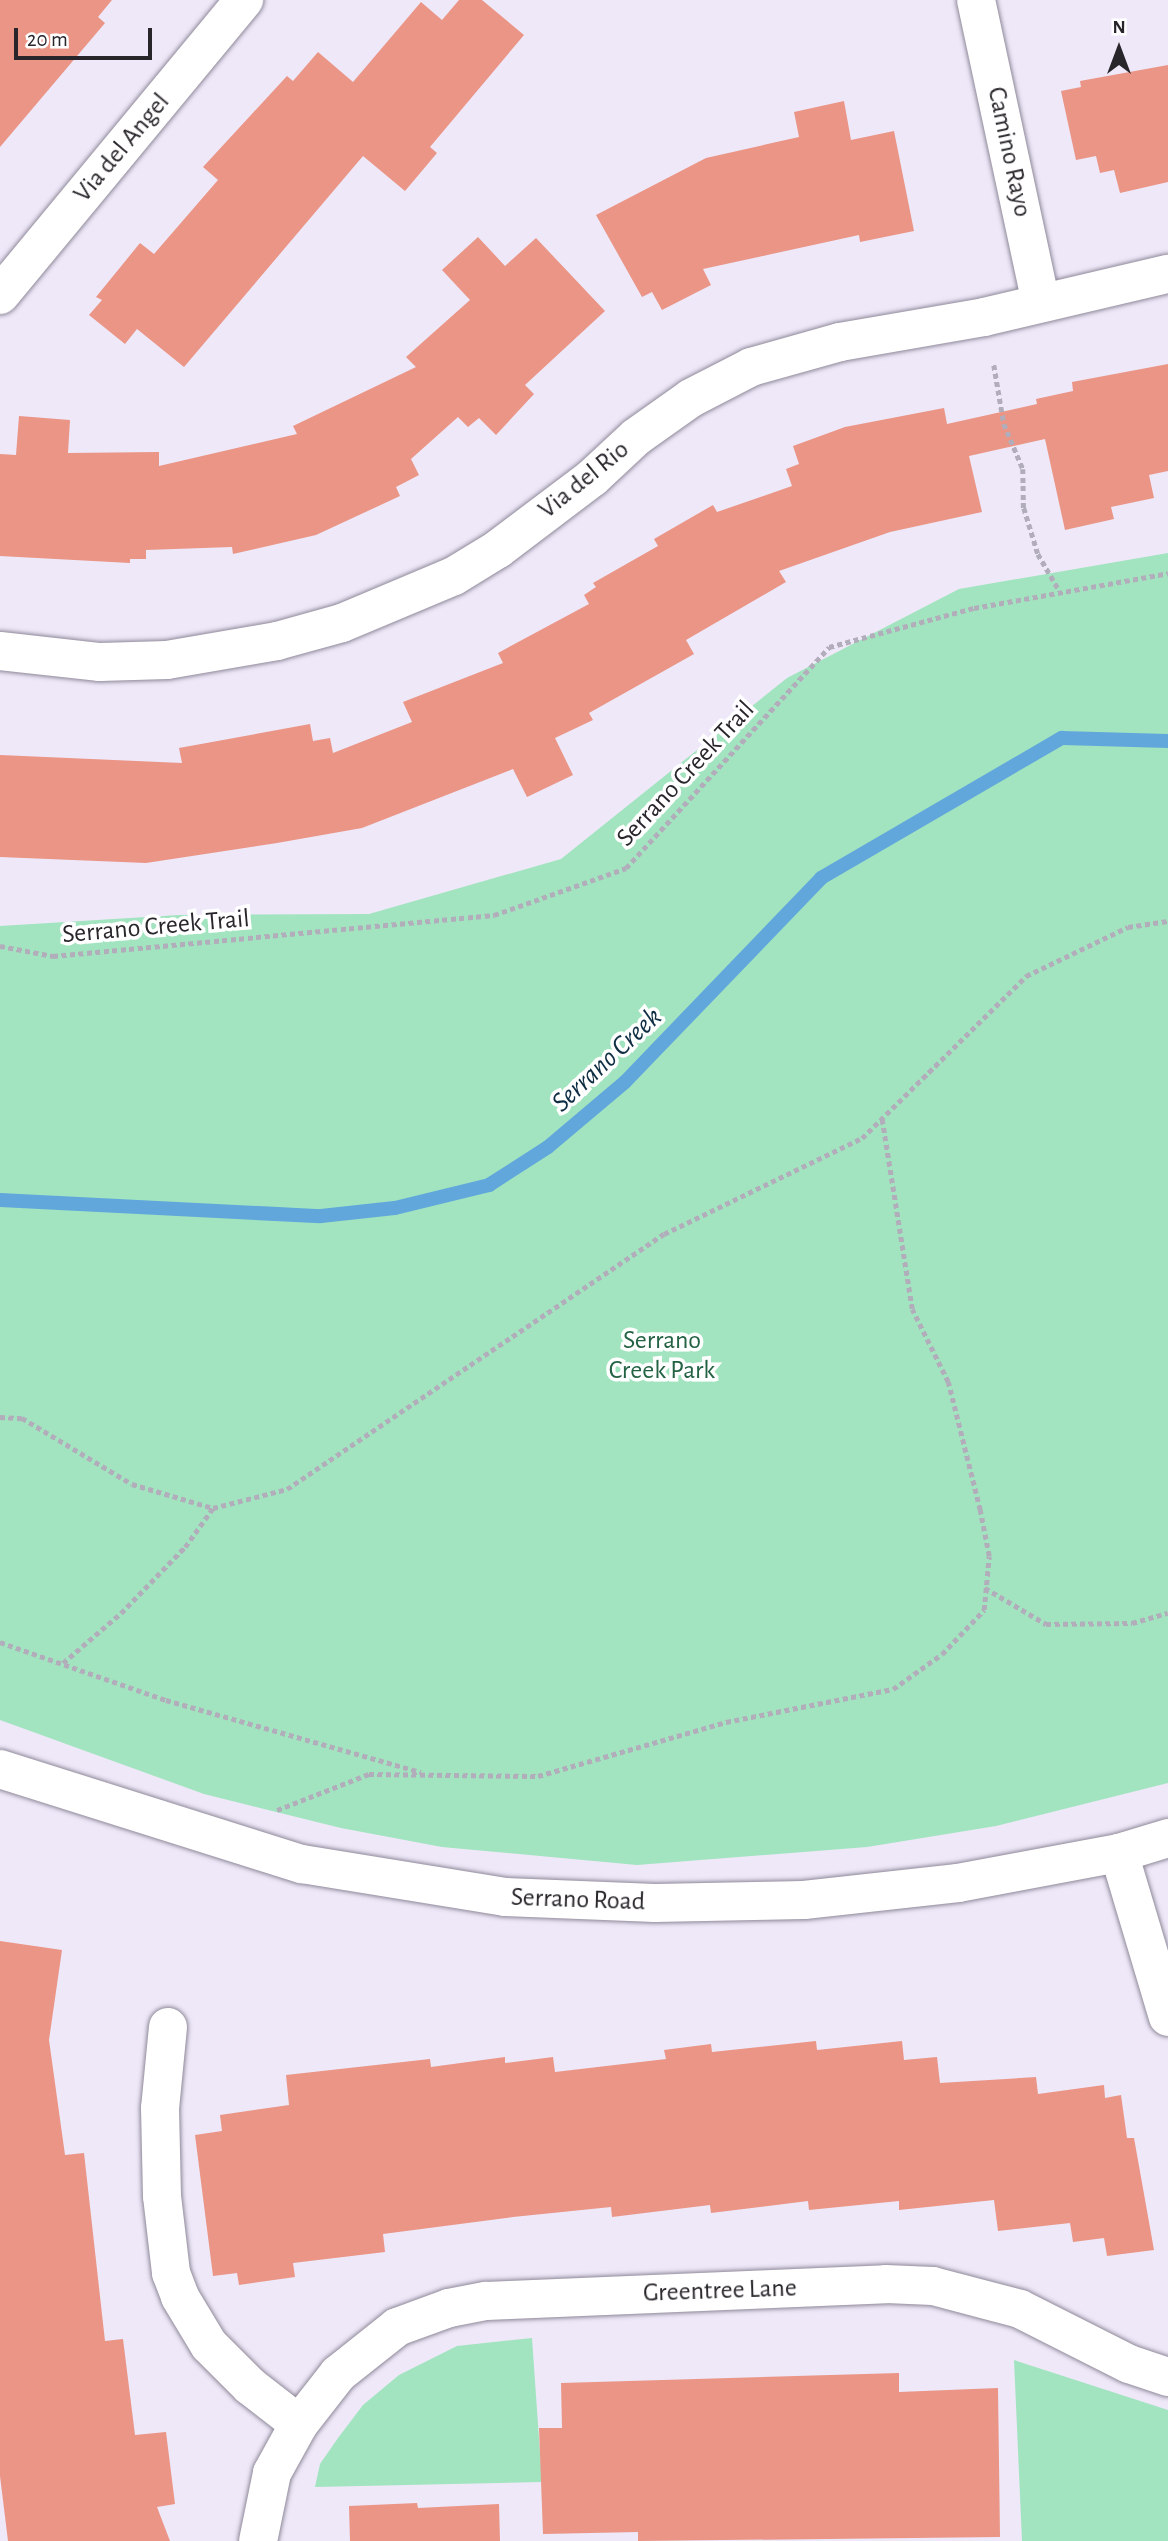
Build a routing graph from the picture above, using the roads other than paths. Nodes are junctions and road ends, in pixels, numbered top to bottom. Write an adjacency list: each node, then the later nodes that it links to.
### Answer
1 (244, 0): 4 (street, Via del Angel)
2 (976, 0): 5 (street, Camino Rayo)
3 (1168, 274): 5 (street, Via del Rio)
4 (0, 295)
5 (1041, 303): 6 (street, Via del Rio)
6 (0, 651)
7 (0, 1769): 9 (street, Serrano Road)
8 (1168, 1838): 9 (street, Serrano Road)
9 (1119, 1853): 10 (street)
10 (1168, 2017)
11 (168, 2027): 13 (street)
12 (1168, 2377): 13 (street, Greentree Lane)
13 (299, 2424): 14 (street, Greentree Lane)
14 (258, 2541)

